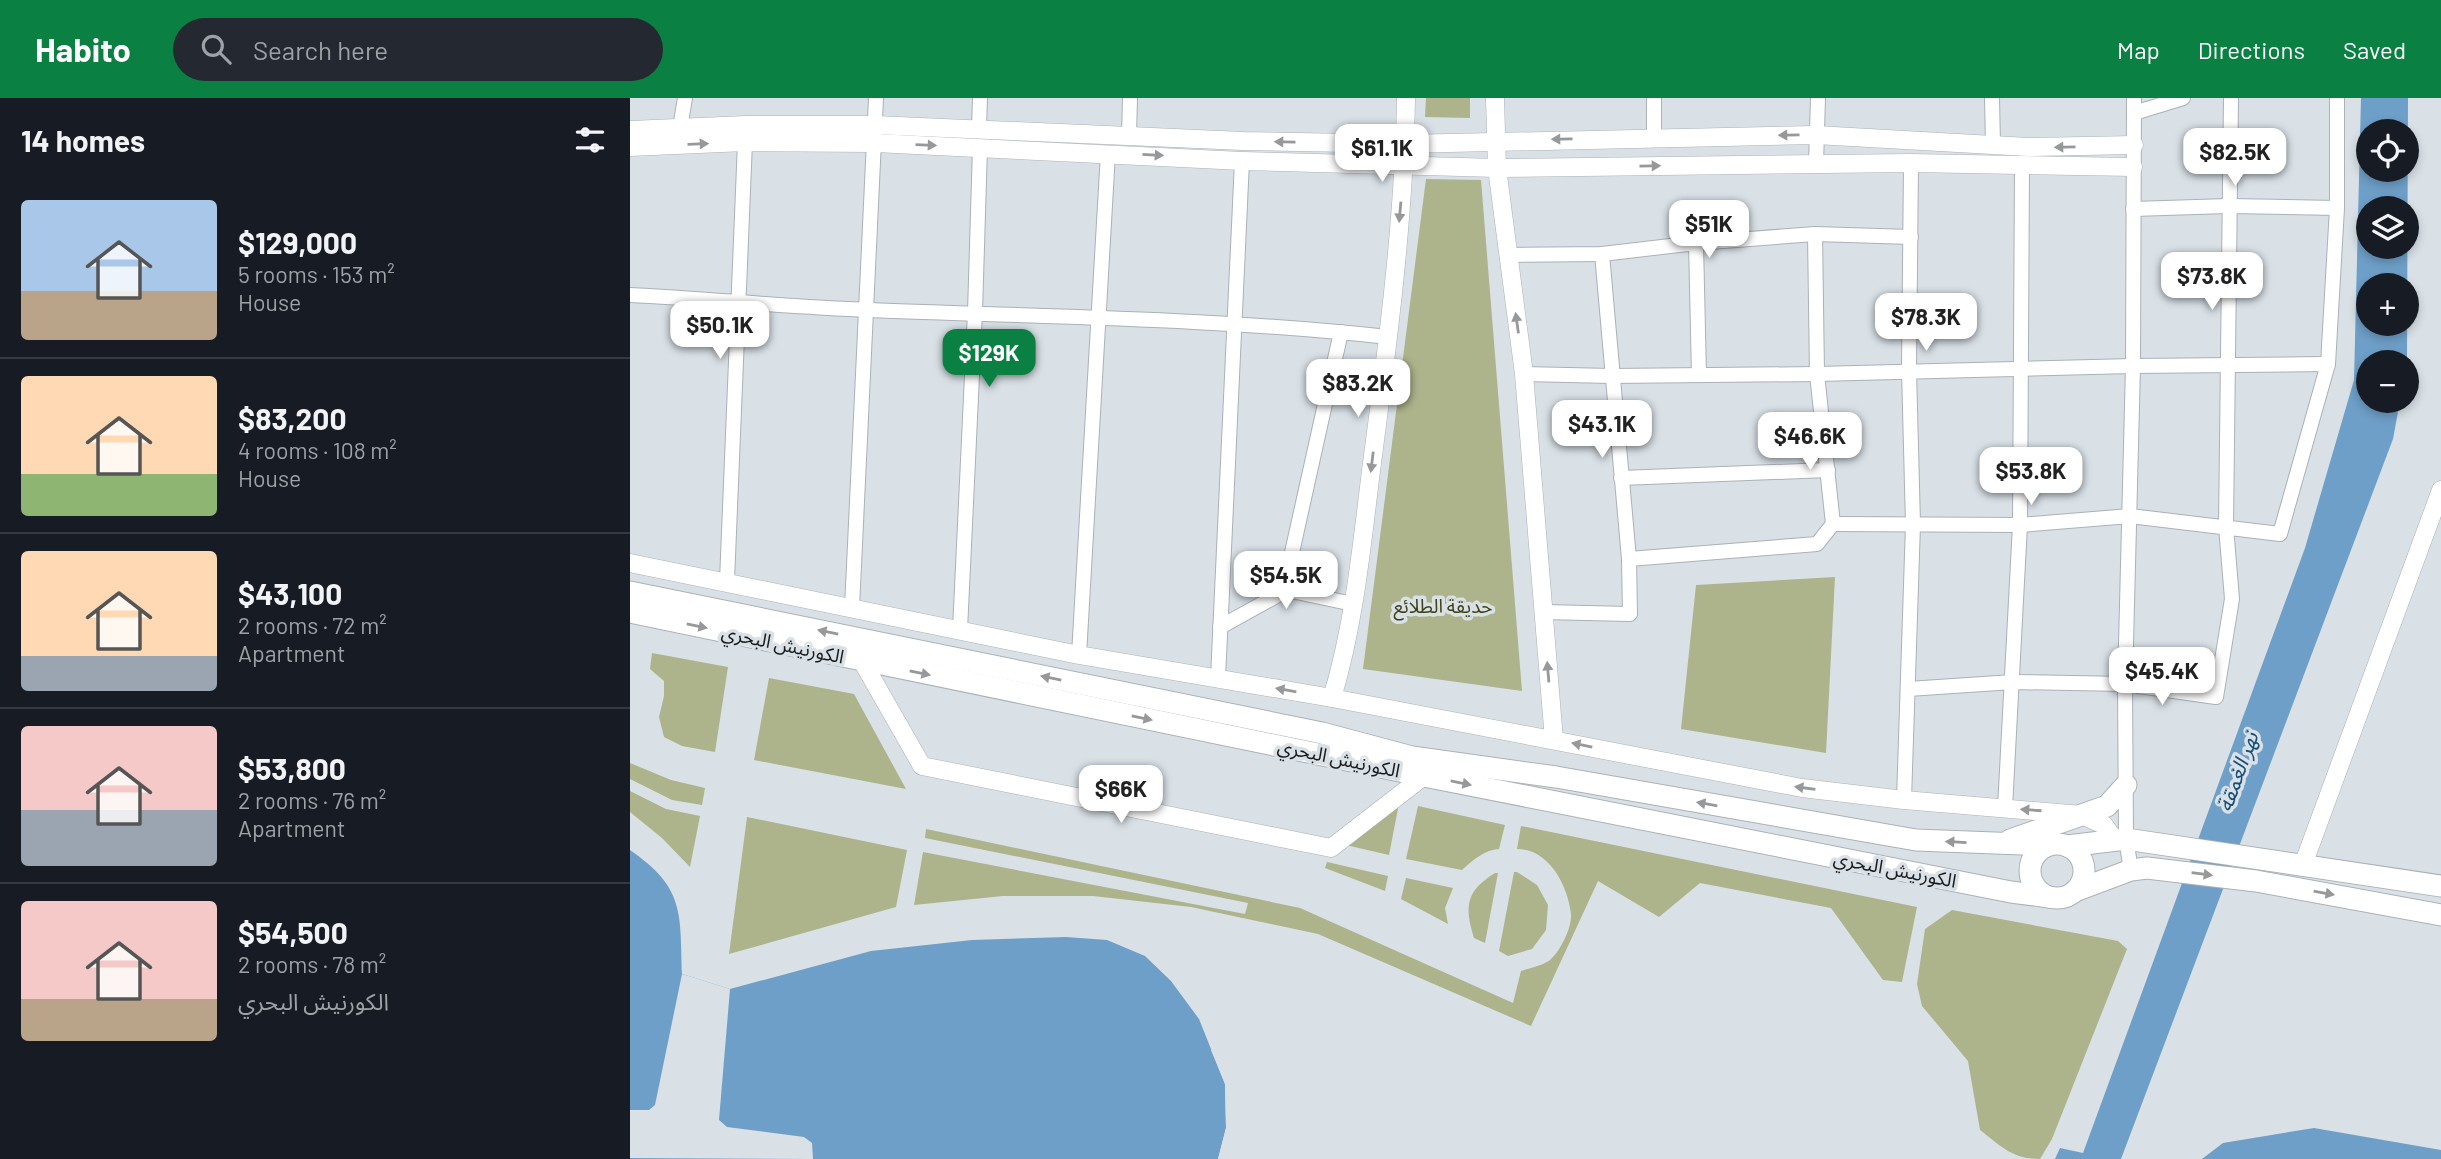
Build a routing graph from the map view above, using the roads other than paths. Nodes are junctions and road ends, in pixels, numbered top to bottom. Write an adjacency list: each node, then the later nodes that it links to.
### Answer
1 (685, 98): 14 (street)
2 (876, 98): 17 (street)
3 (980, 98): 15 (street)
4 (1130, 98): 18 (street)
5 (1406, 98): 23 (street)
6 (1495, 98): 21 (street)
7 (1654, 98): 20 (street)
8 (1818, 98): 19 (street)
9 (1992, 98): 24 (street)
10 (2183, 98): 13 (street)
11 (2231, 98): 36 (street)
12 (2337, 98): 37 (street)
13 (2134, 106): 25 (street)
14 (680, 128): 16 (street); 17 (street)
15 (979, 128): 17 (street); 18 (street)
16 (630, 130)
17 (875, 134): 22 (street); 27 (street, one-way to 27); 46 (street)
18 (1129, 135): 23 (street, one-way to 18)
19 (1816, 135): 20 (street, one-way to 20); 24 (street); 31 (street)
20 (1654, 138): 21 (street, one-way to 21)
21 (1494, 140): 23 (street); 34 (street)
22 (745, 142): 26 (street, one-way to 22); 45 (street)
23 (1405, 144): 33 (street)
24 (1993, 145): 25 (street, one-way to 24)
25 (2134, 145): 35 (street)
26 (630, 146)
27 (979, 147): 28 (street); 47 (street)
28 (1108, 153): 29 (street, one-way to 29); 48 (street)
29 (1242, 161): 33 (street); 49 (street)
30 (1911, 163): 31 (street); 32 (street); 40 (street)
31 (1816, 164): 34 (street, one-way to 31)
32 (2022, 165): 35 (street); 56 (street)
33 (1404, 166): 34 (street); 51 (street, one-way to 51)
34 (1497, 167): 43 (street)
35 (2133, 167): 38 (street)
36 (2228, 206): 37 (street); 38 (street); 54 (street)
37 (2337, 208): 52 (street)
38 (2133, 209): 53 (street)
39 (1815, 234): 40 (street); 41 (street); 58 (street)
40 (1911, 237): 55 (street)
41 (1696, 243): 42 (street); 59 (street)
42 (1602, 254): 43 (street); 60 (street)
43 (1507, 255): 57 (street, one-way to 43)
44 (630, 295): 45 (street)
45 (740, 301): 46 (street); 71 (street)
46 (867, 310): 47 (street); 75 (street)
47 (975, 312): 48 (street); 79 (street)
48 (1099, 318): 49 (street); 80 (street)
49 (1234, 324): 50 (street); 78 (street)
50 (1341, 332): 51 (street); 73 (street)
51 (1388, 337): 74 (street, one-way to 74)
52 (2328, 364): 54 (street); 68 (street)
53 (2133, 366): 54 (street); 56 (street); 64 (street)
54 (2229, 366): 68 (street)
55 (1909, 370): 56 (street); 58 (street); 66 (street)
56 (2020, 370): 67 (street)
57 (1524, 374): 60 (street); 77 (street)
58 (1817, 374): 59 (street); 61 (street)
59 (1699, 375): 60 (street)
60 (1611, 376): 62 (street)
61 (1828, 470): 62 (street); 65 (street)
62 (1621, 478): 69 (street)
63 (2441, 490): 96 (street)
64 (2130, 516): 67 (street); 68 (street); 84 (street)
65 (1833, 524): 66 (street); 69 (street)
66 (1913, 524): 67 (street); 85 (street)
67 (2020, 525): 83 (street)
68 (2226, 527): 84 (street)
69 (1629, 559): 77 (street)
70 (630, 562): 71 (street)
71 (727, 582): 75 (street)
72 (630, 592): 94 (main road, الكورنيش البحري, one-way to 72)
73 (1283, 593): 74 (street); 78 (street)
74 (1353, 604): 86 (street)
75 (852, 608): 79 (street)
76 (630, 612): 81 (main road, الكورنيش البحري, one-way to 81)
77 (1543, 612): 87 (street, one-way to 77)
78 (1220, 627): 82 (street)
79 (960, 630): 80 (street)
80 (1079, 655): 82 (street)
81 (862, 661): 88 (main road, الكورنيش البحري, one-way to 88); 88 (street)
82 (1218, 678): 86 (street, one-way to 82)
83 (2013, 682): 84 (street); 85 (street); 91 (street)
84 (2125, 684): 89 (street)
85 (1908, 689): 90 (street)
86 (1332, 698): 87 (street)
87 (1554, 740): 90 (street, one-way to 87)
88 (1424, 776): 100 (main road, الكورنيش البحري, one-way to 100)
89 (2126, 785): 92 (main road); 93 (street)
90 (1904, 800): 91 (street)
91 (2005, 808): 92 (street, one-way to 91)
92 (2081, 815): 93 (street); 94 (main road)
93 (2120, 839): 95 (main road, الكورنيش البحري); 96 (main road, الكورنيش البحري); 97 (street)
94 (1997, 845): 95 (main road, الكورنيش البحري)
95 (2058, 846): 99 (main road); 100 (main road)
96 (2303, 865): 98 (main road, الكورنيش البحري)
97 (2139, 869): 99 (main road); 101 (main road, one-way to 101)
98 (2441, 886)
99 (2075, 891): 100 (main road)
100 (2049, 897)
101 (2441, 915)

